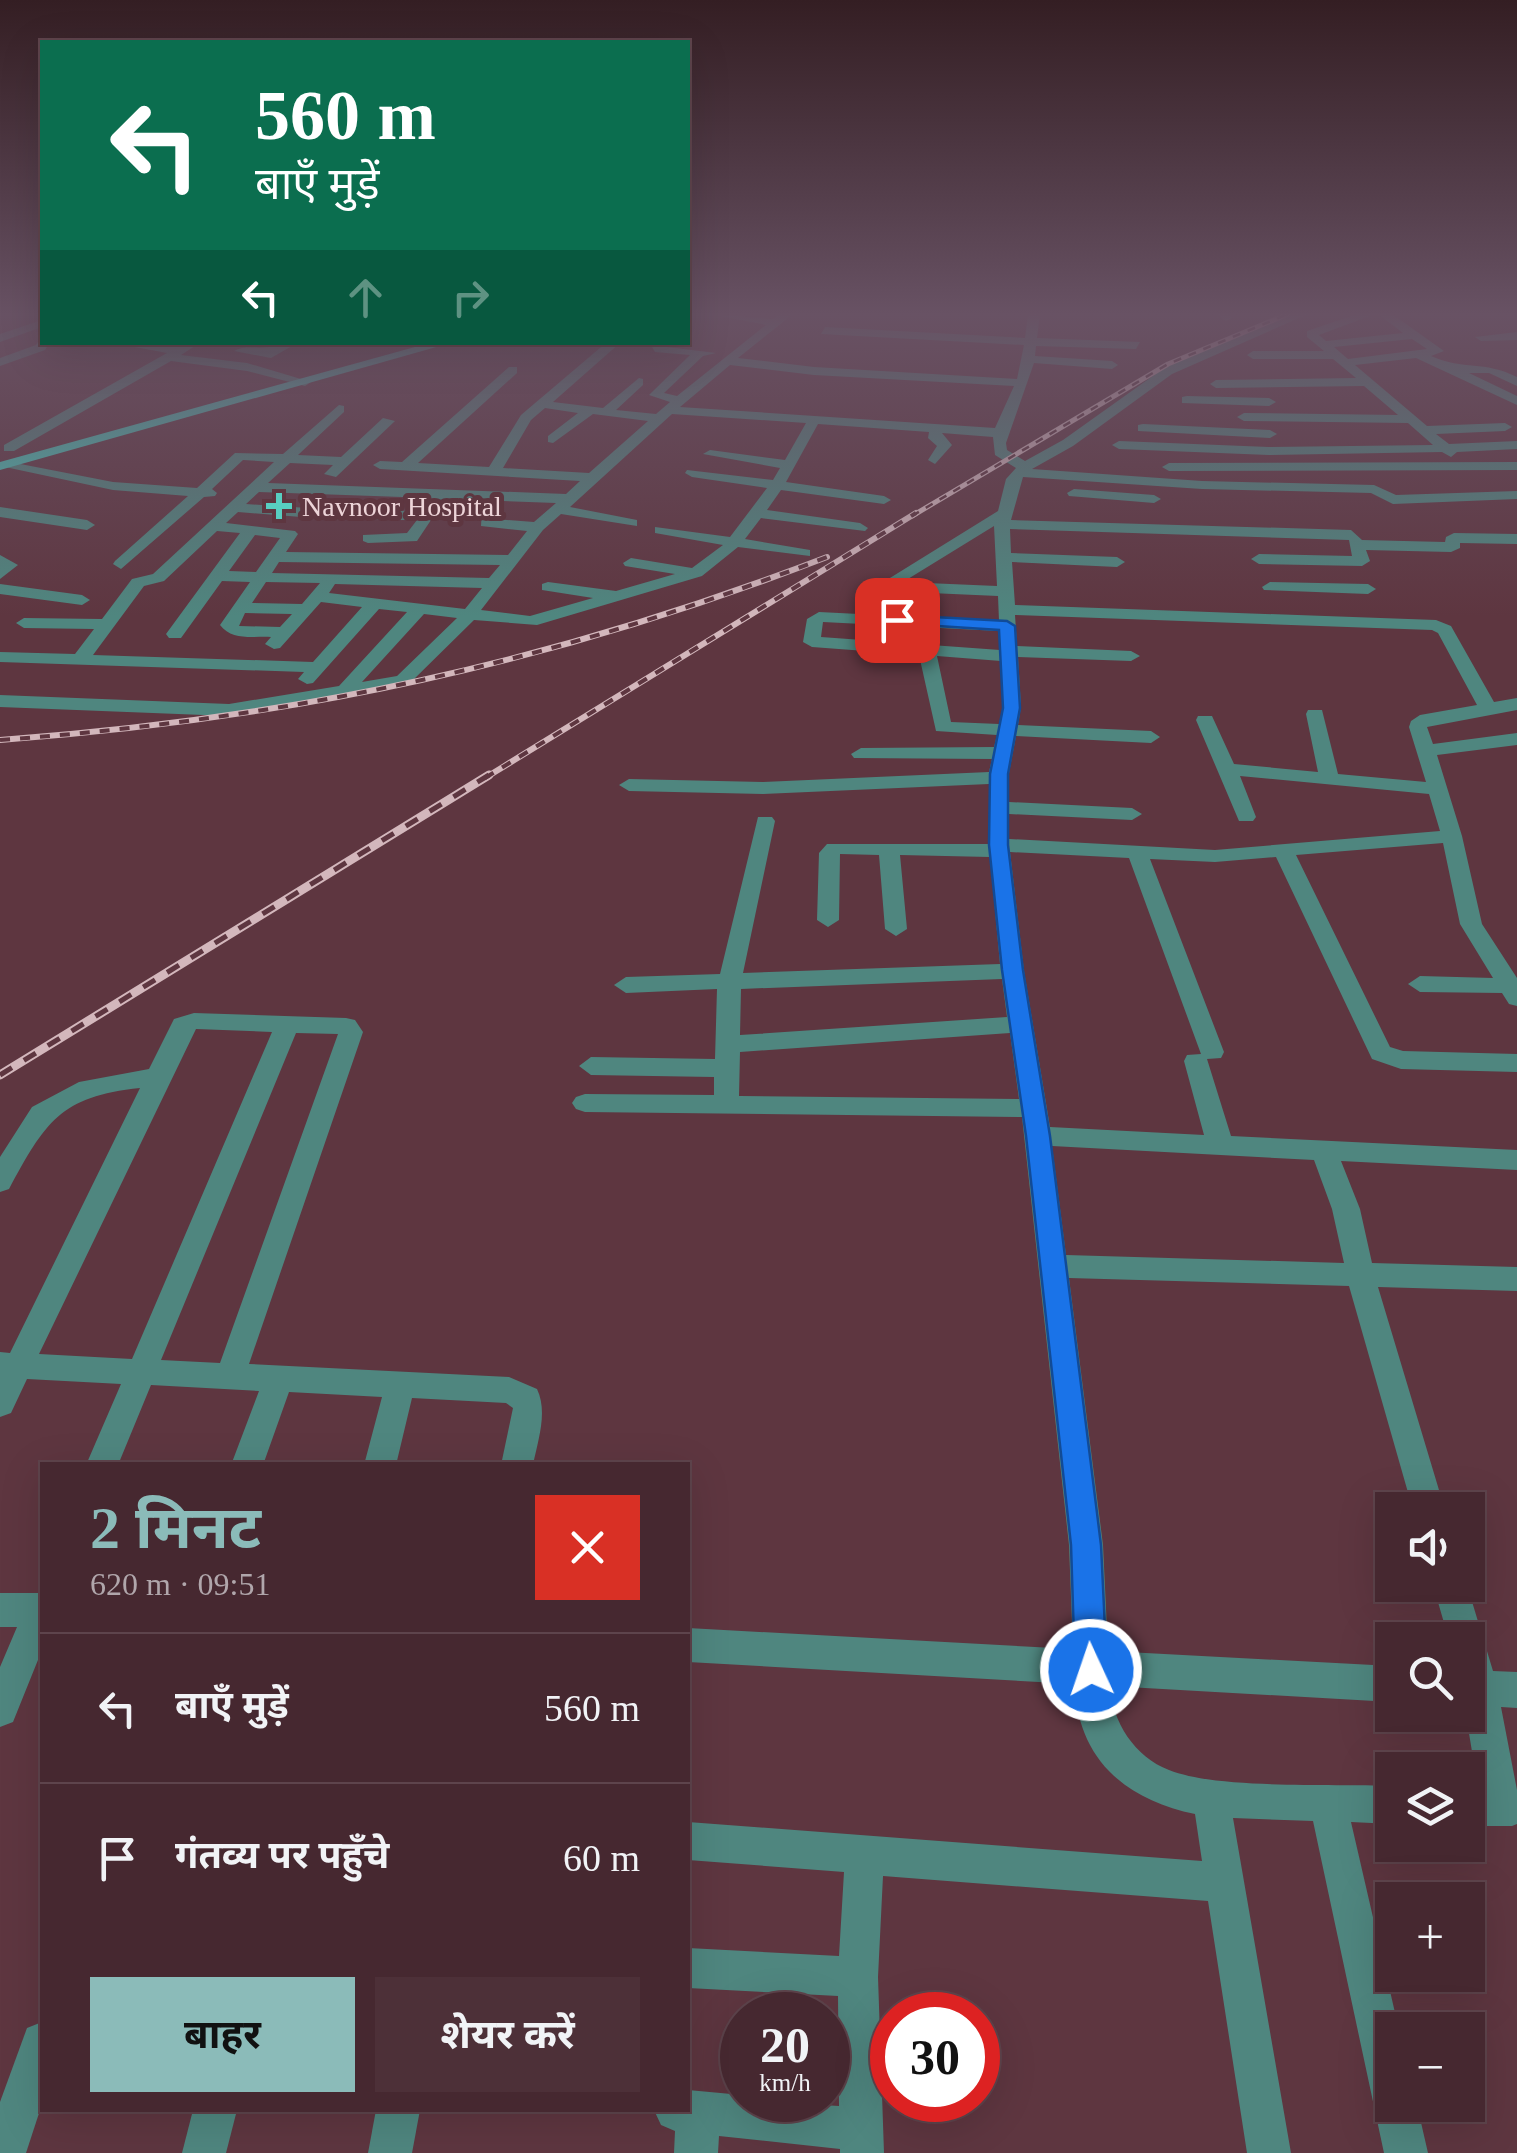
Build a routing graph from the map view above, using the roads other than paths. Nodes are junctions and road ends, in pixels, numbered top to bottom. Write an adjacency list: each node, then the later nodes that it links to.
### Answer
1 (74, 414): 29 (street)
2 (187, 414): 28 (main road)
3 (333, 414): 30 (street)
4 (463, 414): 35 (street)
5 (530, 414): 39 (street)
6 (584, 414): 23 (street)
7 (665, 414): 42 (street)
8 (734, 414): 14 (street)
9 (1008, 414): 20 (street)
10 (1107, 414): 40 (street)
11 (1245, 414): 13 (street)
12 (1404, 414): 13 (street)
13 (1409, 419): 19 (street)
14 (814, 420): 18 (street); 34 (street)
15 (388, 421): 32 (street)
16 (1505, 427): 19 (street)
17 (1143, 428): 21 (street)
18 (936, 429): 20 (street); 31 (street)
19 (1426, 432): 22 (street); 26 (street)
20 (1000, 433): 40 (street)
21 (1290, 434)
22 (1308, 434)
23 (553, 439)
24 (1120, 444): 26 (street)
25 (1517, 446): 26 (street)
26 (1446, 449): 38 (street)
27 (710, 454): 34 (street)
28 (40, 455): 29 (street)
29 (5, 456): 46 (street)
30 (284, 457): 32 (street); 46 (street); 51 (street)
31 (935, 460)
32 (342, 462): 47 (street)
33 (380, 464): 35 (street)
34 (791, 465): 43 (street)
35 (406, 466): 39 (street)
36 (1154, 466): 38 (street)
37 (1517, 466): 38 (street)
38 (1469, 468): 52 (street)
39 (494, 470): 42 (street)
40 (1021, 470): 44 (street); 52 (street)
41 (692, 473): 43 (street)
42 (594, 478): 55 (street)
43 (777, 484): 53 (street); 59 (street)
44 (1010, 488): 45 (street); 72 (street)
45 (1046, 491)
46 (200, 492): 51 (street); 85 (street)
47 (314, 492): 49 (street); 51 (street)
48 (1064, 493): 54 (street)
49 (441, 494): 55 (street); 61 (street)
50 (1517, 495): 52 (street)
51 (244, 496): 62 (street); 66 (street)
52 (1500, 496): 56 (street)
53 (884, 500)
54 (1231, 502)
55 (565, 504): 64 (street); 67 (street)
56 (1517, 510)
57 (0, 512): 65 (street)
58 (487, 512): 67 (street)
59 (756, 513): 68 (street); 76 (street)
60 (379, 515): 61 (street)
61 (428, 515): 73 (street)
62 (339, 516)
63 (1344, 519): 75 (street)
64 (632, 523)
65 (87, 525)
66 (212, 526): 70 (street); 105 (street)
67 (538, 527): 82 (street)
68 (860, 528)
69 (660, 530): 76 (street)
70 (250, 532): 79 (street); 88 (street)
71 (1248, 532): 72 (street); 75 (street); 80 (street)
72 (1003, 533): 77 (street); 83 (street); 106 (street); 106 (street)
73 (368, 538)
74 (1517, 539): 75 (street)
75 (1354, 540): 80 (street)
76 (732, 541): 78 (street); 86 (street)
77 (1218, 544)
78 (804, 553)
79 (275, 557): 82 (street); 89 (street)
80 (1259, 558): 93 (street)
81 (0, 560): 87 (street)
82 (508, 560): 91 (street)
83 (1117, 562)
84 (631, 563): 86 (street)
85 (120, 564)
86 (696, 573): 96 (street)
87 (0, 574)
88 (217, 576): 89 (street); 108 (street)
89 (261, 576): 90 (street); 100 (street)
90 (334, 578): 91 (street); 98 (street)
91 (492, 582): 102 (street)
92 (548, 587): 96 (street)
93 (1270, 587): 95 (street); 104 (street)
94 (0, 589): 97 (street)
95 (1368, 590)
96 (621, 596): 102 (street)
97 (82, 600)
98 (312, 603): 99 (street); 100 (street); 107 (street)
99 (374, 604): 101 (street); 114 (street)
100 (240, 608): 107 (street)
101 (418, 610): 102 (street); 115 (street)
102 (468, 616): 115 (street)
103 (24, 622): 105 (street)
104 (1284, 622): 106 (street); 119 (street)
105 (108, 624): 112 (street)
106 (1007, 627): 109 (street); 109 (street); 111 (street); 126 (street)
107 (286, 632): 113 (street)
108 (175, 634)
109 (928, 651): 126 (street)
110 (0, 656): 112 (street)
111 (1131, 656)
112 (80, 660): 113 (street)
113 (256, 664): 114 (street)
114 (318, 668): 117 (street)
115 (343, 692): 117 (street)
116 (0, 701): 117 (street)
117 (288, 701)
118 (1517, 704): 119 (street)
119 (1488, 708): 124 (street)
120 (1315, 714): 128 (street)
121 (1206, 720): 127 (street)
122 (1151, 737): 126 (street)
123 (1517, 739): 124 (street)
124 (1426, 751): 130 (street)
125 (862, 754): 126 (street)
126 (1004, 754): 129 (street); 131 (street)
127 (1227, 769): 128 (street); 133 (street)
128 (1329, 779): 130 (street)
129 (629, 785)
130 (1436, 788): 135 (street)
131 (997, 808): 132 (street); 137 (street)
132 (1132, 814)
133 (1246, 818)
134 (765, 821): 143 (street)
135 (1452, 836): 138 (street); 146 (street)
136 (888, 848): 137 (street); 140 (street); 141 (street)
137 (999, 848): 139 (street); 142 (street)
138 (1284, 852): 139 (street); 150 (street)
139 (1138, 854): 157 (street)
140 (828, 920)
141 (896, 929)
142 (1012, 970): 143 (street); 148 (street)
143 (729, 984): 145 (street); 149 (street)
144 (1420, 984): 146 (street)
145 (626, 985)
146 (1514, 990)
147 (288, 1024): 152 (street); 165 (street); 166 (street)
148 (1021, 1024): 149 (street); 155 (street)
149 (727, 1056): 151 (street); 154 (street)
150 (1517, 1063)
151 (592, 1066)
152 (157, 1078): 160 (street); 164 (street)
153 (585, 1103): 154 (street)
154 (726, 1105): 155 (street)
155 (1033, 1108): 156 (street)
156 (1038, 1136): 157 (street); 161 (street)
157 (1220, 1144): 158 (street)
158 (1323, 1148): 159 (street); 162 (street)
159 (1517, 1160)
160 (0, 1182)
161 (1054, 1266): 162 (street); 179 (street)
162 (1360, 1273): 163 (street); 174 (street)
163 (1517, 1280)
164 (10, 1366): 165 (street); 169 (street)
165 (140, 1372): 166 (street); 170 (street)
166 (230, 1376): 167 (street)
167 (279, 1378): 168 (street); 171 (street)
168 (401, 1384): 172 (street); 173 (street)
169 (0, 1404)
170 (103, 1462)
171 (248, 1462)
172 (381, 1462)
173 (518, 1462)
174 (1424, 1492)
175 (0, 1610): 176 (street)
176 (40, 1611)
177 (40, 1616): 183 (street)
178 (690, 1646): 179 (street)
179 (1091, 1670): 180 (street); 185 (street)
180 (1375, 1683)
181 (1485, 1688): 182 (street)
182 (1517, 1690)
183 (0, 1709)
184 (1482, 1732): 188 (street)
185 (1211, 1798): 186 (street); 191 (street)
186 (1328, 1804): 187 (street); 194 (street)
187 (1375, 1805)
188 (1495, 1807)
189 (690, 1842): 190 (street)
190 (864, 1854): 191 (street); 193 (street)
191 (1227, 1883): 204 (street)
192 (690, 1968): 193 (street)
193 (858, 1977): 200 (street)
194 (1375, 2016)
195 (40, 2049): 201 (street)
196 (214, 2112): 202 (street)
197 (398, 2112): 203 (street)
198 (1399, 2122): 205 (street)
199 (690, 2125): 200 (street)
200 (862, 2142)
201 (4, 2153)
202 (204, 2153)
203 (390, 2153)
204 (1269, 2153)
205 (1406, 2153)

